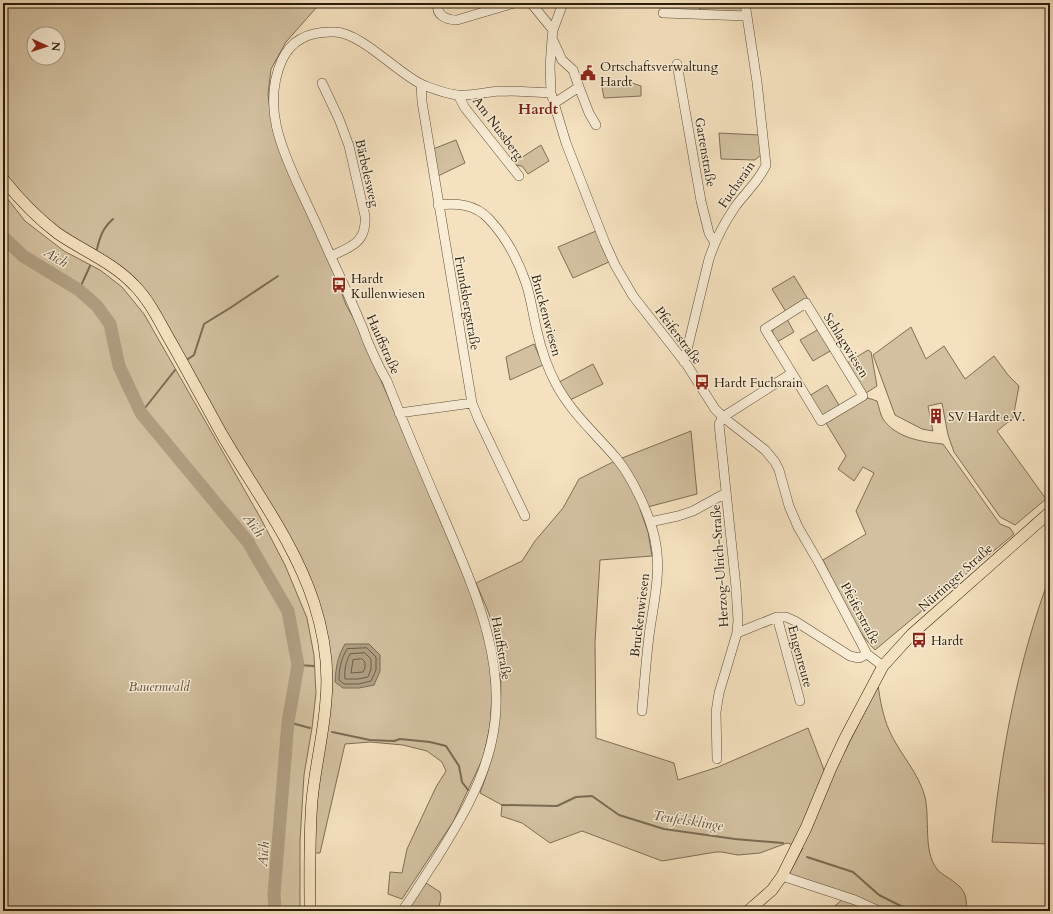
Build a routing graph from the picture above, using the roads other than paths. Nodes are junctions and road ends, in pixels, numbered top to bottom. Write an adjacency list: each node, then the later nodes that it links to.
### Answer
1 (439, 3): 2 (street)
2 (514, 3)
3 (531, 3): 8 (street)
4 (563, 3): 8 (street, Pfeiferstraße)
5 (745, 3): 7 (street, Fuchsrain)
6 (663, 13): 7 (street)
7 (747, 16): 20 (street, Fuchsrain)
8 (553, 34): 12 (street); 13 (street, Pfeiferstraße)
9 (677, 64): 20 (street, Gartenstraße)
10 (322, 83): 21 (street, Bärbelesweg)
11 (421, 84): 14 (street, Hauffstraße); 19 (street, Frundsbergstraße); 21 (street, Hauffstraße)
12 (579, 87): 15 (street); 16 (street)
13 (551, 93): 14 (street, Hauffstraße); 15 (street, Pfeiferstraße)
14 (458, 95): 17 (street, Am Nussberg)
15 (554, 104): 22 (street, Pfeiferstraße)
16 (596, 125)
17 (519, 176)
18 (3, 179): 39 (main road)
19 (438, 205): 24 (street, Frundsbergstraße); 30 (street, Bruckenwiesen)
20 (714, 243): 22 (street, Fuchsrain)
21 (331, 256): 25 (street, Hauffstraße)
22 (684, 362): 26 (street, Pfeiferstraße)
23 (792, 373): 23 (street, Schlagwiesen); 26 (street)
24 (472, 403): 25 (street); 29 (street, Frundsbergstraße)
25 (399, 413): 40 (street, Hauffstraße)
26 (723, 417): 27 (street, Herzog-Ulrich-Straße); 33 (street, Pfeiferstraße)
27 (726, 493): 30 (street); 32 (street, Herzog-Ulrich-Straße)
28 (1050, 512): 34 (main road, Nürtinger Straße)
29 (526, 516)
30 (650, 522): 36 (street, Bruckenwiesen)
31 (777, 617): 32 (street); 33 (street); 35 (street, Engenreute)
32 (736, 633): 37 (street, Herzog-Ulrich-Straße)
33 (867, 654): 34 (street, Pfeiferstraße)
34 (883, 666): 38 (main road, Nürtinger Straße)
35 (800, 701)
36 (642, 711)
37 (717, 759)
38 (782, 876): 41 (main road, Nürtinger Straße); 42 (street)
39 (310, 911)
40 (402, 911)
41 (748, 911)
42 (879, 911)

